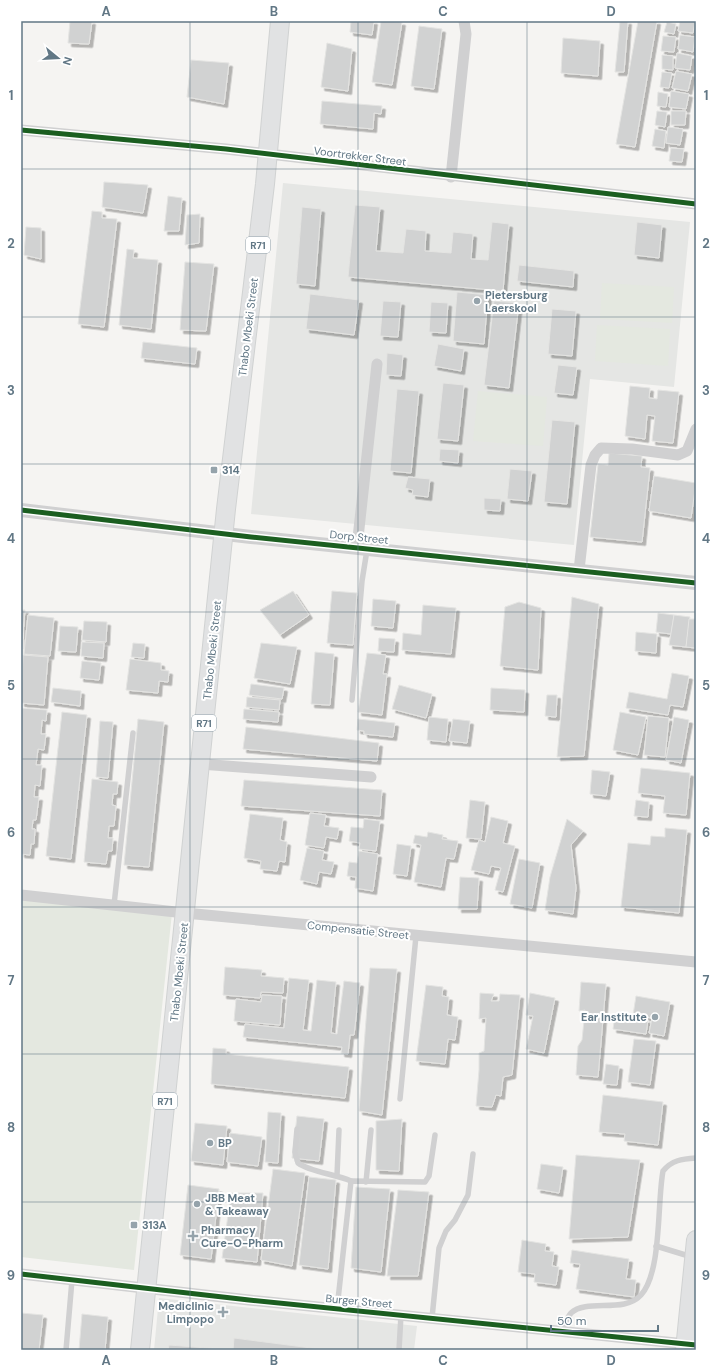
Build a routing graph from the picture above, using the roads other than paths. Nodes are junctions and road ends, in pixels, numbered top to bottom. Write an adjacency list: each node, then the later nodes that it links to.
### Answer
1 (280, 21): 4 (main road, Thabo Mbeki Street / R71)
2 (464, 21): 5 (street)
3 (21, 130): 4 (street, Voortrekker Street)
4 (268, 154): 5 (street, Voortrekker Street); 10 (main road, Thabo Mbeki Street / R71)
5 (451, 177): 6 (street, Voortrekker Street)
6 (696, 204)
7 (377, 364): 11 (street)
8 (696, 429): 12 (street)
9 (21, 510): 10 (street, Dorp Street)
10 (224, 533): 11 (street, Dorp Street); 16 (main road, Thabo Mbeki Street / R71)
11 (362, 548): 12 (street, Dorp Street); 14 (lane)
12 (579, 570): 13 (street, Dorp Street)
13 (696, 583)
14 (352, 700)
15 (133, 733): 19 (lane)
16 (200, 764): 17 (street); 20 (main road, Thabo Mbeki Street / R71)
17 (371, 777)
18 (21, 895): 19 (street, Compensatie Street)
19 (114, 905): 20 (street, Compensatie Street)
20 (185, 913): 21 (street, Compensatie Street); 38 (main road, Thabo Mbeki Street / R71)
21 (416, 936): 22 (street, Compensatie Street); 23 (lane)
22 (696, 962)
23 (400, 1099)
24 (297, 1129): 30 (lane)
25 (339, 1130): 30 (lane)
26 (371, 1130): 32 (lane)
27 (435, 1134): 32 (lane)
28 (473, 1154): 41 (lane)
29 (696, 1158): 34 (lane)
30 (338, 1176): 31 (lane)
31 (351, 1181): 32 (lane); 39 (lane)
32 (366, 1182)
33 (696, 1240): 35 (main road)
34 (656, 1246): 35 (lane); 42 (lane)
35 (694, 1258): 43 (main road)
36 (21, 1274): 37 (street, Burger Street)
37 (72, 1280): 38 (street, Burger Street); 44 (lane)
38 (146, 1289): 39 (street, Burger Street); 45 (main road, Thabo Mbeki Street / R71)
39 (337, 1309): 40 (street, Burger Street)
40 (401, 1315): 41 (street, Burger Street); 46 (lane)
41 (432, 1318): 42 (street, Burger Street)
42 (560, 1331): 43 (street, Burger Street)
43 (689, 1346)
44 (66, 1350)
45 (140, 1350)
46 (399, 1350)

